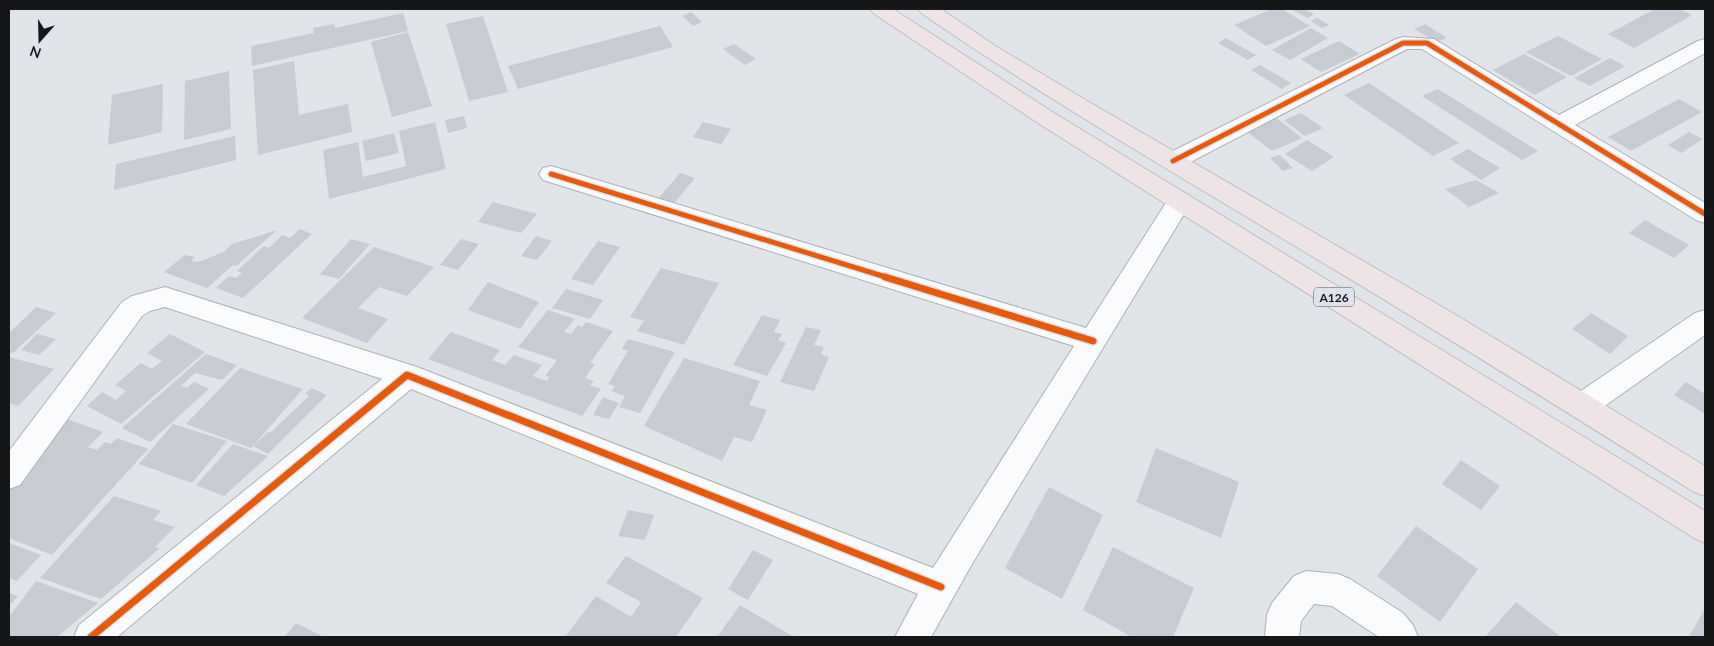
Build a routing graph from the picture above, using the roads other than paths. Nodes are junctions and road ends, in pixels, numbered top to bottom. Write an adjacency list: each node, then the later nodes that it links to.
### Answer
1 (880, 9): 7 (highway, A126)
2 (928, 9): 5 (highway, A126)
3 (1705, 45): 4 (street)
4 (1558, 126): 5 (street); 8 (street)
5 (1173, 161): 12 (highway, A126)
6 (551, 174): 10 (street)
7 (1180, 201): 10 (street); 15 (highway, A126)
8 (1705, 214)
9 (1705, 321): 12 (street)
10 (1093, 340): 16 (street)
11 (408, 375): 13 (street); 16 (street); 17 (street)
12 (1582, 406): 14 (highway, A126)
13 (9, 474)
14 (1705, 482)
15 (1705, 528)
16 (941, 587): 18 (street)
17 (92, 637)
18 (912, 637)
19 (1282, 637): 20 (street)
20 (1401, 637)

